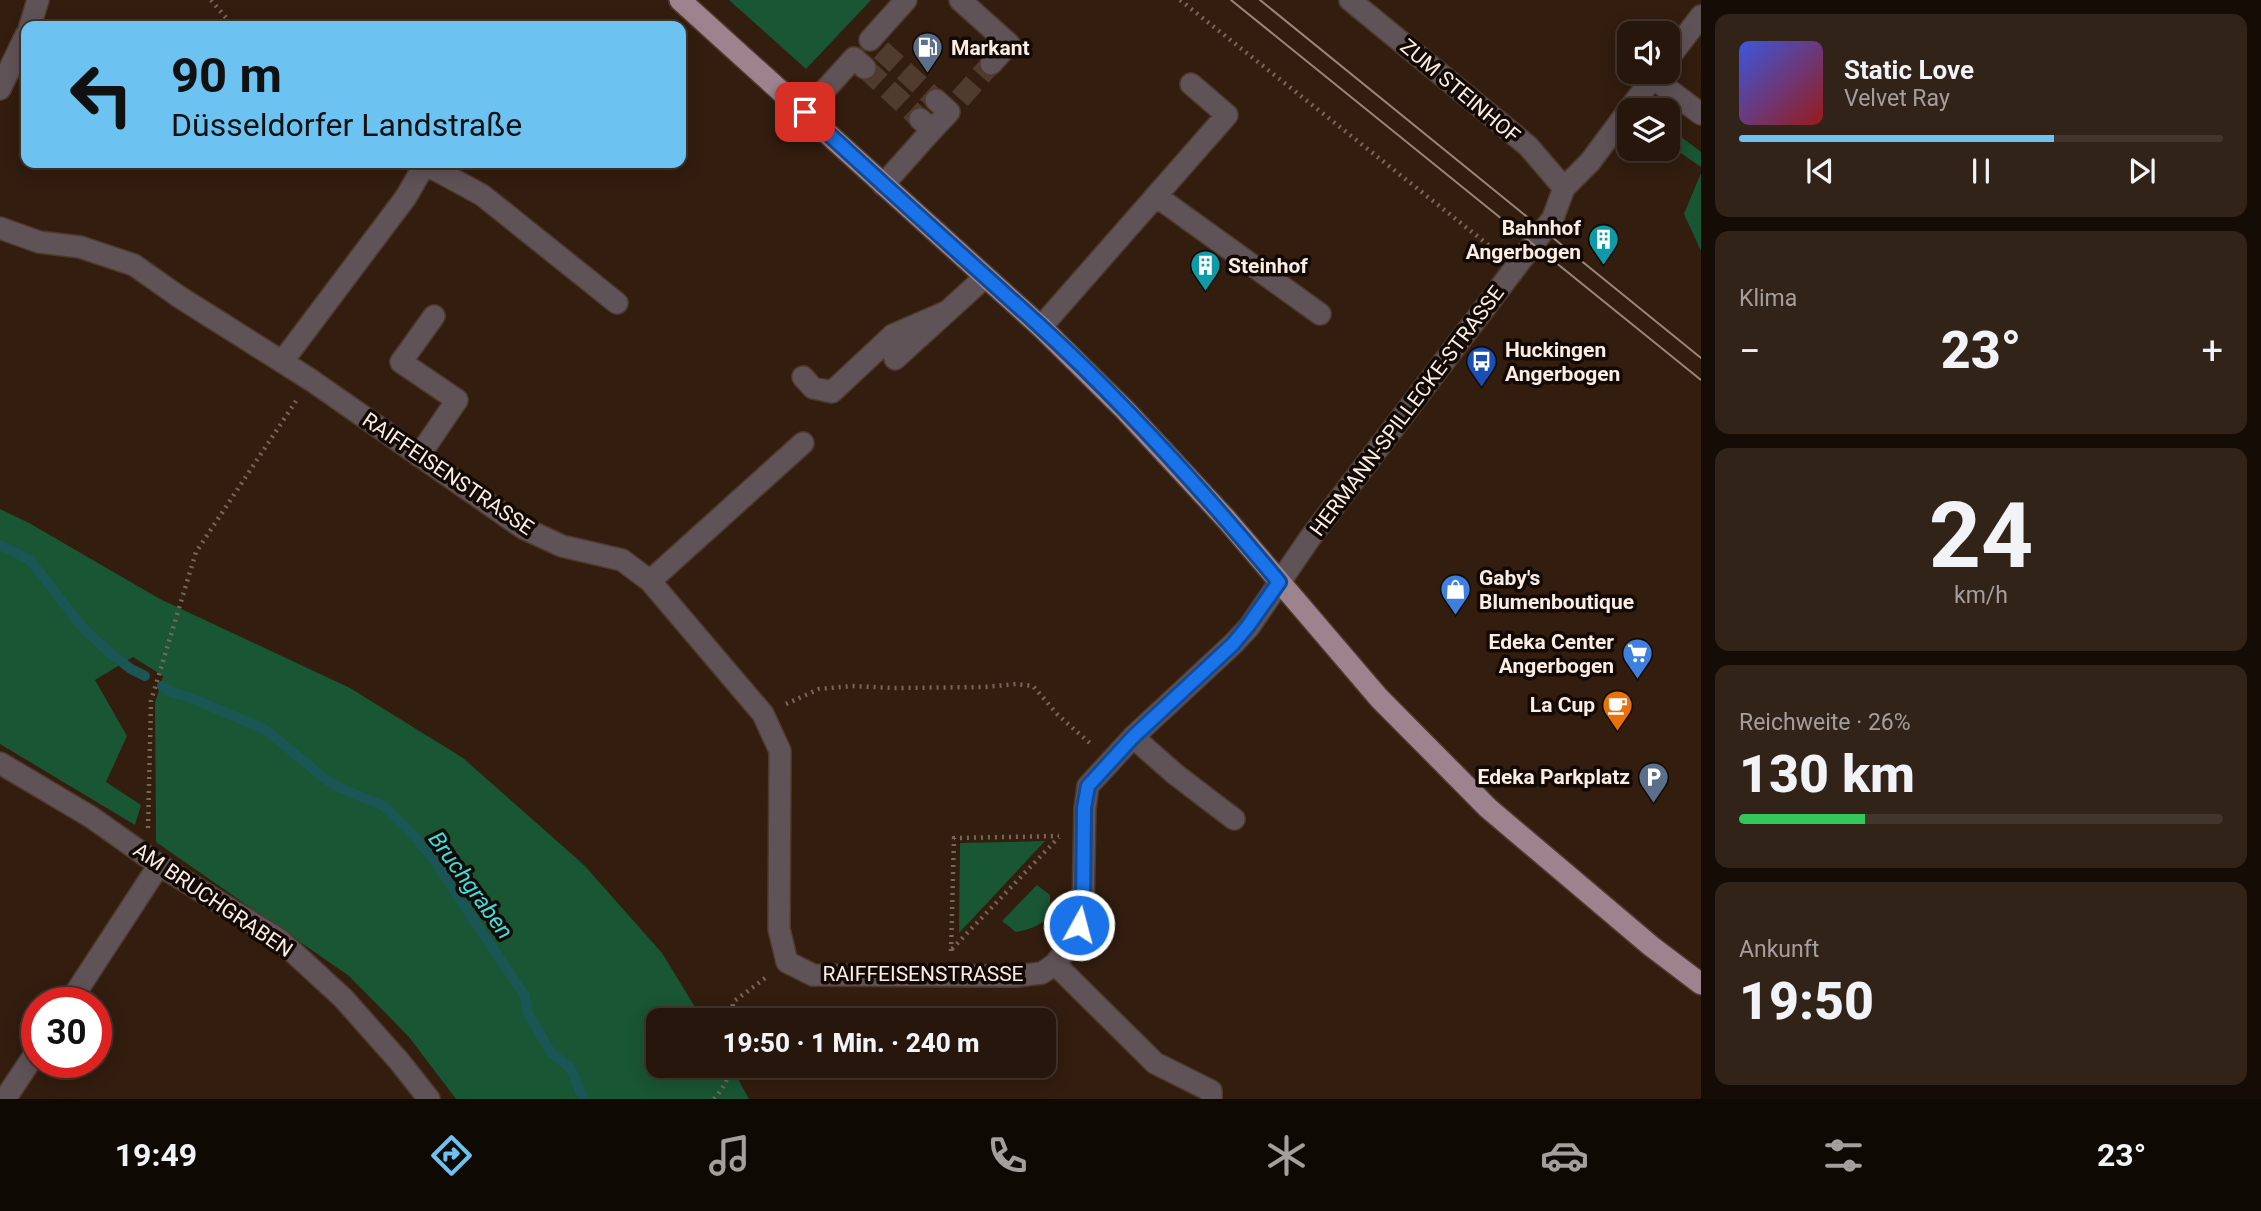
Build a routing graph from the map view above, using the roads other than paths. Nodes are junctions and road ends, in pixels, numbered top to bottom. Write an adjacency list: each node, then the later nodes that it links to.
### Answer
1 (38, 0): 7 (street)
2 (680, 0): 16 (main road)
3 (906, 0): 16 (street)
4 (960, 0): 10 (street)
5 (1350, 0): 21 (street, ZUM STEINHOF)
6 (1701, 16): 8 (street)
7 (32, 21)
8 (1680, 43)
9 (21, 45): 14 (street)
10 (991, 64)
11 (1191, 84): 22 (street)
12 (1648, 84): 21 (street, HERMANN-SPILLECKE-STRASSE)
13 (1666, 84): 17 (street)
14 (0, 89)
15 (948, 104): 20 (street)
16 (805, 112): 20 (main road)
17 (1701, 114)
18 (421, 168): 31 (street)
19 (433, 168): 25 (street)
20 (883, 185): 24 (main road)
21 (1564, 188): 36 (street, HERMANN-SPILLECKE-STRASSE)
22 (1156, 196): 27 (street); 29 (street)
23 (0, 228): 31 (street, RAIFFEISENSTRASSE)
24 (984, 278): 26 (street); 29 (main road)
25 (617, 303)
26 (946, 312): 30 (street); 32 (street)
27 (1320, 314)
28 (434, 316): 34 (street)
29 (1041, 327): 36 (main road)
30 (895, 359)
31 (282, 362): 34 (street, RAIFFEISENSTRASSE)
32 (803, 377)
33 (803, 443): 35 (street)
34 (419, 456): 35 (street, RAIFFEISENSTRASSE)
35 (650, 581): 41 (street, RAIFFEISENSTRASSE)
36 (1279, 582): 37 (street); 42 (main road)
37 (1133, 737): 39 (street); 41 (street)
38 (0, 763): 40 (street, AM BRUCHGRABEN)
39 (1234, 819)
40 (159, 865): 43 (street); 46 (street, AM BRUCHGRABEN)
41 (1055, 964): 47 (street)
42 (1701, 984)
43 (79, 987)
44 (21, 1075): 45 (street)
45 (5, 1099)
46 (429, 1099)
47 (1211, 1099)

